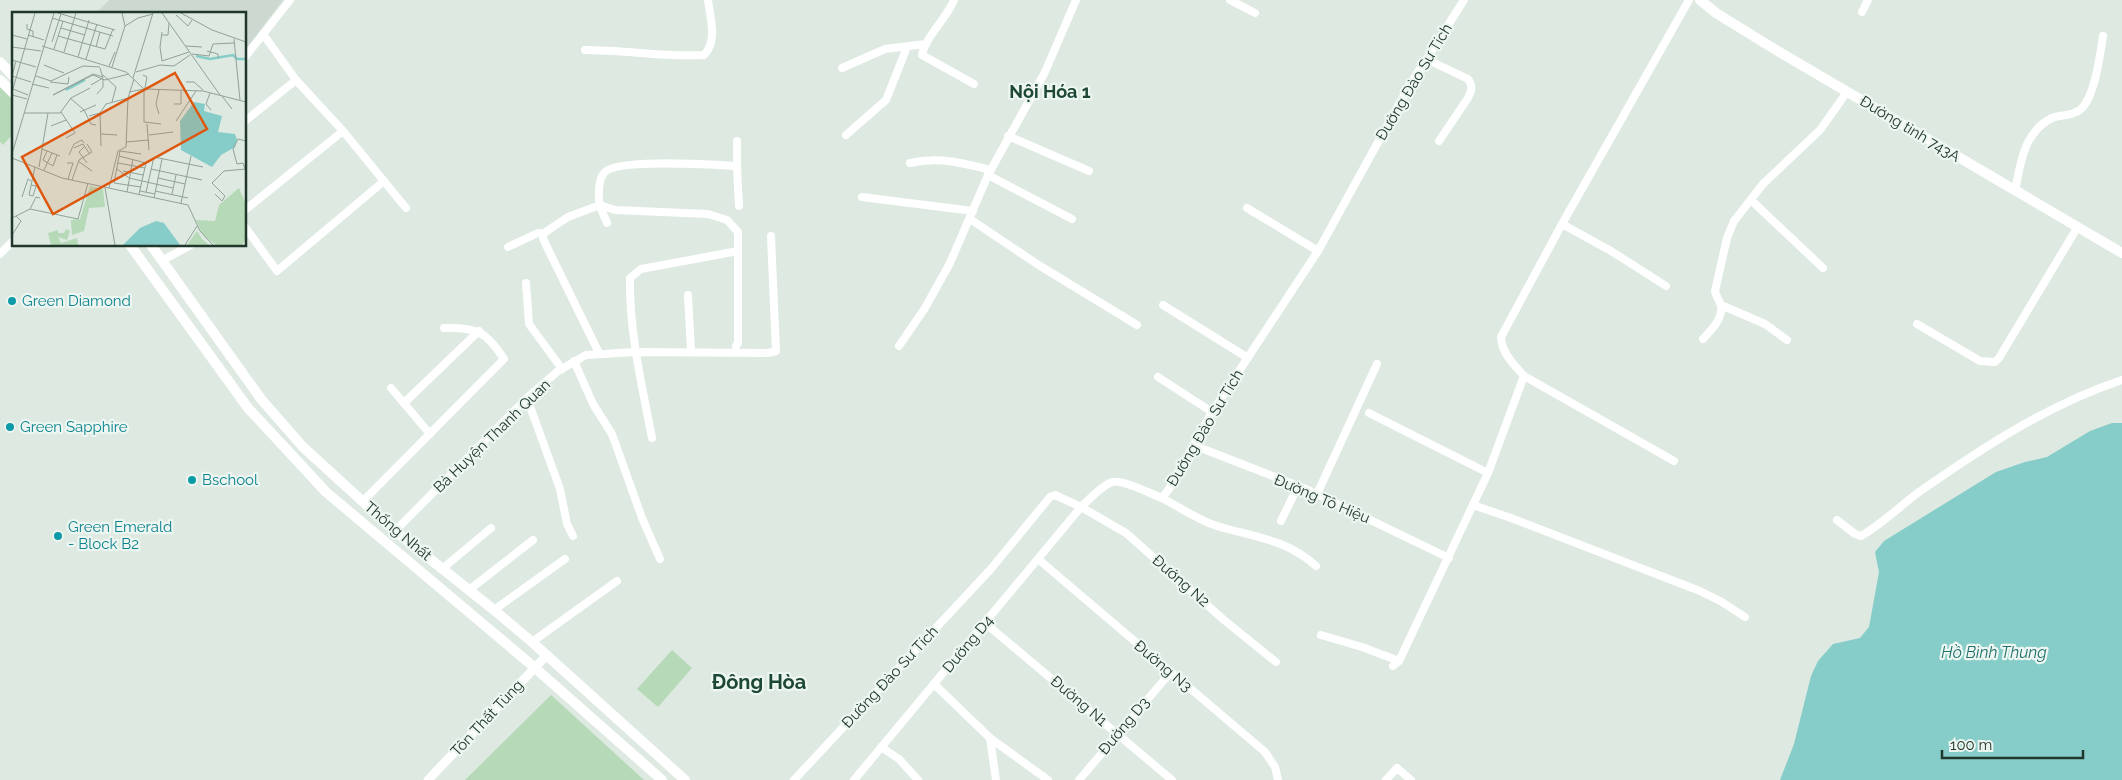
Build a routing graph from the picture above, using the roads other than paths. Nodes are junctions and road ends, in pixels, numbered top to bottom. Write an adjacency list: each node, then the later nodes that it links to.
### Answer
1 (290, 0): 12 (street)
2 (708, 0): 16 (street)
3 (954, 0): 14 (street)
4 (1076, 0): 30 (street)
5 (1230, 0): 11 (street)
6 (1464, 0): 18 (street, Đường Đào Sư Tích)
7 (1689, 0): 50 (street)
8 (1700, 0): 26 (main road, Đường tỉnh 743A)
9 (1868, 0): 10 (street)
10 (1862, 12)
11 (1255, 13)
12 (263, 34): 17 (street); 23 (street)
13 (2103, 36): 38 (street)
14 (926, 44): 15 (street); 24 (street)
15 (907, 47): 20 (street); 29 (street)
16 (585, 50)
17 (246, 56)
18 (1426, 59): 32 (street); 61 (street, Đường Đào Sư Tích)
19 (0, 62): 21 (main road)
20 (842, 68)
21 (12, 75)
22 (0, 80): 25 (main road)
23 (296, 80): 27 (street); 28 (street)
24 (974, 84)
25 (12, 92)
26 (1847, 92): 38 (main road, Đường tỉnh 743A); 40 (street)
27 (246, 120)
28 (342, 131): 37 (street); 45 (street)
29 (846, 135)
30 (1008, 136): 35 (street); 36 (street)
31 (737, 141): 34 (street)
32 (1439, 141)
33 (910, 163): 36 (street)
34 (737, 166): 41 (street); 42 (street)
35 (1089, 171)
36 (990, 172): 46 (street); 48 (street)
37 (384, 181): 43 (street); 51 (street)
38 (2014, 191): 52 (main road, Đường tỉnh 743A)
39 (862, 197): 46 (street)
40 (1751, 200): 65 (street); 69 (street)
41 (600, 205): 49 (street); 53 (street); 60 (street)
42 (739, 206)
43 (406, 208)
44 (1246, 208): 61 (street)
45 (246, 209)
46 (972, 211): 47 (street)
47 (970, 219): 72 (street); 78 (street)
48 (1072, 219)
49 (607, 223)
50 (1562, 224): 67 (street); 86 (street)
51 (246, 228)
52 (2077, 228): 62 (main road, Đường tỉnh 743A); 71 (street)
53 (544, 233): 59 (street); 81 (street)
54 (771, 236): 80 (street, Bà Huyện Thanh Quan)
55 (12, 242): 63 (street)
56 (131, 246): 126 (main road, Thống Nhất)
57 (152, 246): 64 (main road, Thống Nhất)
58 (189, 246): 64 (street)
59 (508, 247)
60 (738, 251): 77 (street); 79 (street)
61 (1318, 251): 82 (street, Đường Đào Sư Tích)
62 (2122, 253)
63 (0, 254)
64 (163, 260): 102 (main road, Thống Nhất)
65 (1824, 268)
66 (526, 284): 85 (street)
67 (1666, 286)
68 (688, 295): 80 (street)
69 (1721, 304): 75 (street); 76 (street)
70 (1164, 305): 82 (street)
71 (1917, 324)
72 (1137, 325)
73 (444, 328): 74 (street)
74 (479, 331): 91 (street); 94 (street)
75 (1704, 339)
76 (1787, 340)
77 (736, 346)
78 (899, 346)
79 (636, 352): 80 (street, Bà Huyện Thanh Quan); 81 (street, Bà Huyện Thanh Quan); 95 (street)
80 (691, 352)
81 (599, 353): 83 (street, Bà Huyện Thanh Quan)
82 (1248, 358): 92 (street, Đường Đào Sư Tích)
83 (574, 361): 85 (street, Bà Huyện Thanh Quan); 113 (street)
84 (1377, 364): 100 (street)
85 (562, 369): 90 (street, Bà Huyện Thanh Quan)
86 (1524, 376): 97 (street); 98 (street)
87 (1158, 377): 92 (street)
88 (2122, 380): 105 (street)
89 (392, 388): 91 (street)
90 (527, 398): 108 (street, Bà Huyện Thanh Quan); 109 (street)
91 (404, 403): 94 (street)
92 (1212, 412): 96 (street, Đường Đào Sư Tích)
93 (1369, 413): 98 (street)
94 (430, 434): 102 (street)
95 (652, 438)
96 (1193, 446): 99 (street, Đường Tô Hiệu); 101 (street, Đường Đào Sư Tích)
97 (1674, 461)
98 (1488, 473): 103 (street)
99 (1298, 486): 100 (street, Đường Tô Hiệu); 106 (street)
100 (1317, 494): 111 (street, Đường Tô Hiệu)
101 (1162, 498): 104 (street, Đường Đào Sư Tích); 115 (street)
102 (362, 502): 108 (main road, Thống Nhất)
103 (1473, 505): 111 (street); 120 (street)
104 (1081, 507): 114 (street, Dường D4); 125 (street, Đướng N2); 135 (street, Đường Đào Sư Tích)
105 (1837, 520)
106 (1281, 521)
107 (491, 528): 116 (street)
108 (395, 531): 116 (main road, Thống Nhất)
109 (572, 536)
110 (533, 540): 118 (street)
111 (1449, 558): 122 (street)
112 (565, 559): 119 (street)
113 (660, 559)
114 (1038, 559): 121 (street, Dường D4); 127 (street, Đường N3)
115 (1316, 566)
116 (442, 569): 118 (main road, Thống Nhất)
117 (617, 581): 123 (street)
118 (469, 590): 119 (main road, Thống Nhất)
119 (494, 610): 123 (main road, Thống Nhất)
120 (1745, 617)
121 (985, 622): 128 (street, Dường D4); 129 (street, Đường N1)
122 (1321, 635)
123 (532, 642): 124 (main road, Thống Nhất)
124 (546, 656): 126 (street, Tôn Thất Tùng); 134 (main road, Thống Nhất)
125 (1276, 662)
126 (534, 667): 132 (street, Tôn Thất Tùng); 133 (main road, Thống Nhất)
127 (1170, 673): 129 (street, Đường D3); 142 (street, Đường N3)
128 (934, 684): 130 (street); 131 (street, Dường D4)
129 (1118, 734): 140 (street, Đường D3); 141 (street, Đường N1)
130 (990, 738): 138 (street); 139 (street)
131 (881, 748): 136 (street, Dường D4); 137 (street)
132 (428, 780)
133 (662, 780)
134 (685, 780)
135 (794, 780)
136 (854, 780)
137 (918, 780)
138 (996, 780)
139 (1048, 780)
140 (1078, 780)
141 (1172, 780)
142 (1278, 780)
143 (1386, 780): 144 (street)
144 (1411, 780)

